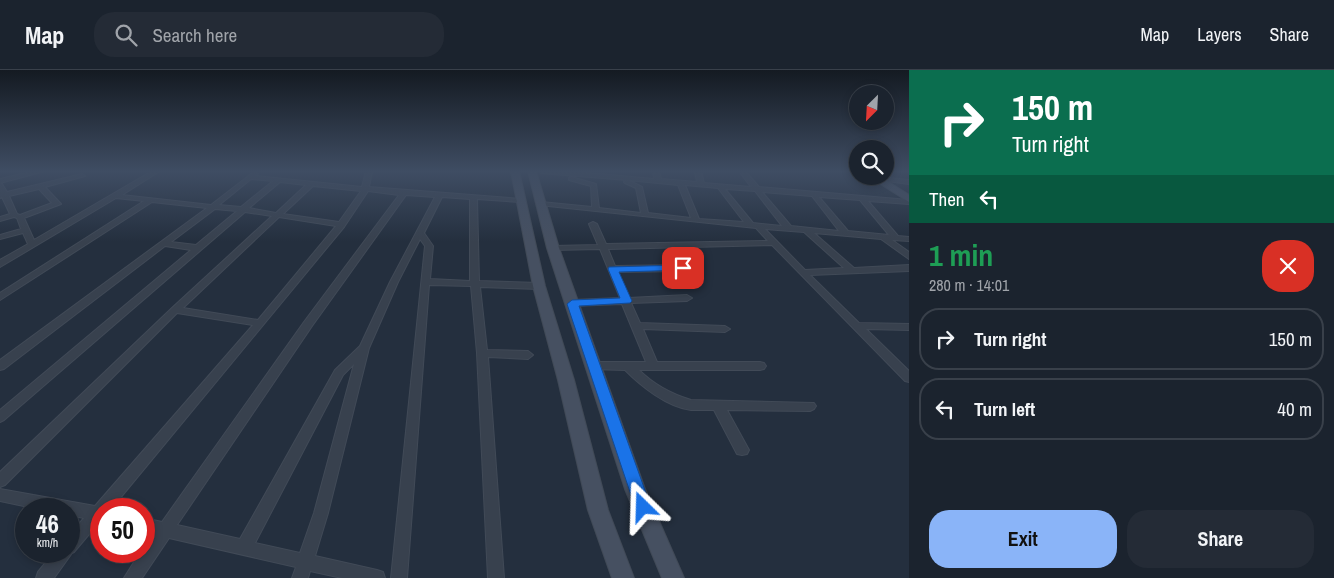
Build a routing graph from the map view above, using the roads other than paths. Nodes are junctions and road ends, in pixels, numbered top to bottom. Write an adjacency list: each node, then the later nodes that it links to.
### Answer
1 (3, 195): 31 (street)
2 (48, 195): 31 (street)
3 (228, 195): 26 (street)
4 (262, 195): 27 (street)
5 (299, 195): 29 (street)
6 (362, 195): 35 (street)
7 (403, 195): 91 (street)
8 (424, 195): 19 (street)
9 (519, 195): 23 (main road)
10 (538, 195): 25 (main road)
11 (595, 195): 28 (street)
12 (641, 195): 30 (street)
13 (686, 195): 33 (street)
14 (728, 195): 36 (street)
15 (762, 195): 37 (street)
16 (813, 195): 41 (street)
17 (833, 195): 20 (street)
18 (115, 196): 22 (street); 48 (street)
19 (439, 196): 21 (street); 40 (street)
20 (861, 197): 24 (street); 44 (street)
21 (473, 198): 23 (street); 60 (street)
22 (151, 200): 26 (street); 62 (street)
23 (520, 200): 61 (main road)
24 (909, 200)
25 (541, 204): 28 (street); 51 (main road)
26 (213, 207): 27 (street); 47 (street)
27 (246, 210): 29 (street); 50 (street)
28 (596, 210): 30 (street)
29 (276, 215): 35 (street); 66 (street)
30 (645, 215): 33 (street)
31 (17, 216): 32 (street); 38 (street)
32 (0, 219)
33 (696, 220): 36 (street)
34 (593, 224): 49 (street)
35 (341, 225): 67 (street)
36 (754, 225): 37 (street); 46 (street)
37 (788, 228): 39 (street)
38 (26, 230): 42 (street); 48 (street)
39 (806, 230): 41 (street); 57 (street)
40 (420, 233): 59 (street); 72 (street)
41 (845, 233): 43 (street)
42 (0, 236)
43 (882, 236): 44 (street); 52 (street)
44 (896, 238): 45 (street)
45 (909, 239)
46 (774, 243): 49 (street); 58 (street)
47 (165, 244): 50 (street); 75 (street)
48 (32, 245): 53 (street)
49 (603, 246): 51 (street); 56 (street)
50 (199, 248): 83 (street)
51 (553, 248): 65 (main road)
52 (909, 256)
53 (0, 264)
54 (683, 268): 56 (street)
55 (909, 268): 57 (street)
56 (613, 269): 64 (street)
57 (850, 269): 58 (street)
58 (803, 273): 69 (street)
59 (426, 282): 60 (street); 100 (street)
60 (475, 284): 61 (street); 73 (street)
61 (539, 286): 102 (main road)
62 (0, 297)
63 (687, 298): 64 (street)
64 (626, 301): 65 (street); 68 (street)
65 (572, 304): 76 (main road)
66 (175, 310): 67 (street); 85 (street)
67 (260, 323): 87 (street)
68 (637, 326): 71 (street); 78 (street)
69 (858, 326): 70 (street); 80 (street)
70 (909, 327)
71 (725, 329)
72 (364, 348): 93 (street); 94 (street)
73 (482, 353): 74 (street); 101 (street)
74 (528, 355)
75 (0, 366)
76 (593, 366): 77 (street); 103 (main road)
77 (628, 366): 78 (street); 81 (street)
78 (653, 366): 79 (street)
79 (760, 366)
80 (909, 378)
81 (718, 405): 82 (street); 84 (street)
82 (810, 406)
83 (0, 417)
84 (742, 450)
85 (0, 481)
86 (0, 495): 88 (street)
87 (112, 498)
88 (90, 512)
89 (90, 524): 92 (street)
90 (155, 528): 91 (street)
91 (165, 530): 93 (street); 97 (street)
92 (80, 535)
93 (244, 548): 94 (street)
94 (306, 562): 98 (street); 99 (street)
95 (56, 563): 96 (street)
96 (44, 578)
97 (132, 578)
98 (300, 578)
99 (377, 578)
100 (399, 578)
101 (496, 578)
102 (623, 578)
103 (674, 578)

